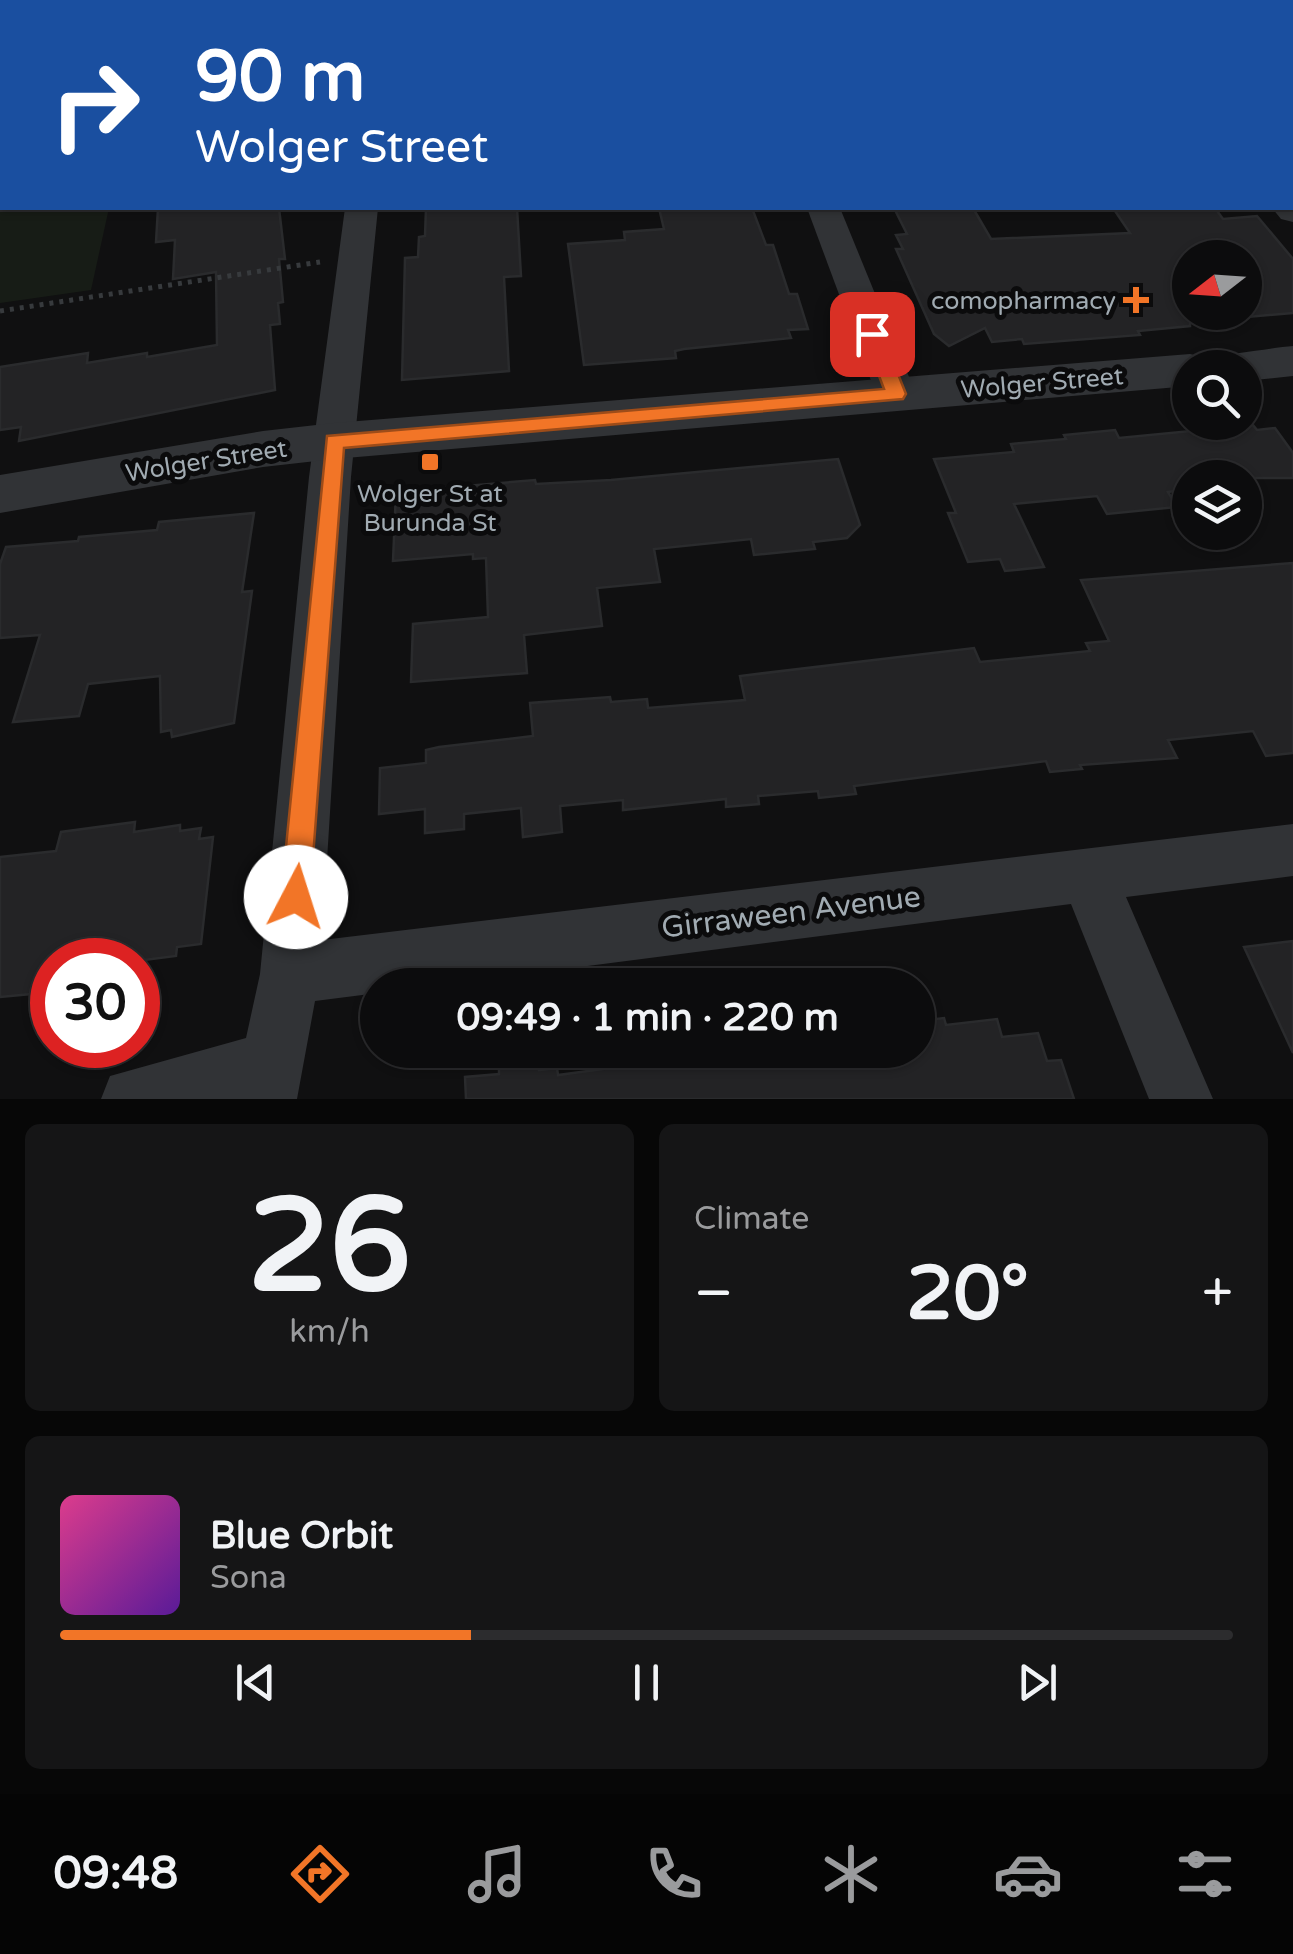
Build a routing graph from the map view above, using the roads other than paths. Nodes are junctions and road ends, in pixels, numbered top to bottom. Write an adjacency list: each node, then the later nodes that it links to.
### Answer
1 (360, 210): 7 (street)
2 (823, 210): 6 (street)
3 (1293, 362): 4 (street)
4 (1262, 365)
5 (1172, 371): 6 (street, Wolger Street)
6 (896, 394): 7 (street, Wolger Street)
7 (334, 441): 8 (street, Wolger Street); 11 (street)
8 (0, 494)
9 (1293, 850): 10 (street, Girraween Avenue)
10 (1087, 873): 11 (street, Girraween Avenue); 14 (street)
11 (290, 974): 12 (street)
12 (269, 1081): 13 (street)
13 (134, 1099)
14 (1180, 1099)

